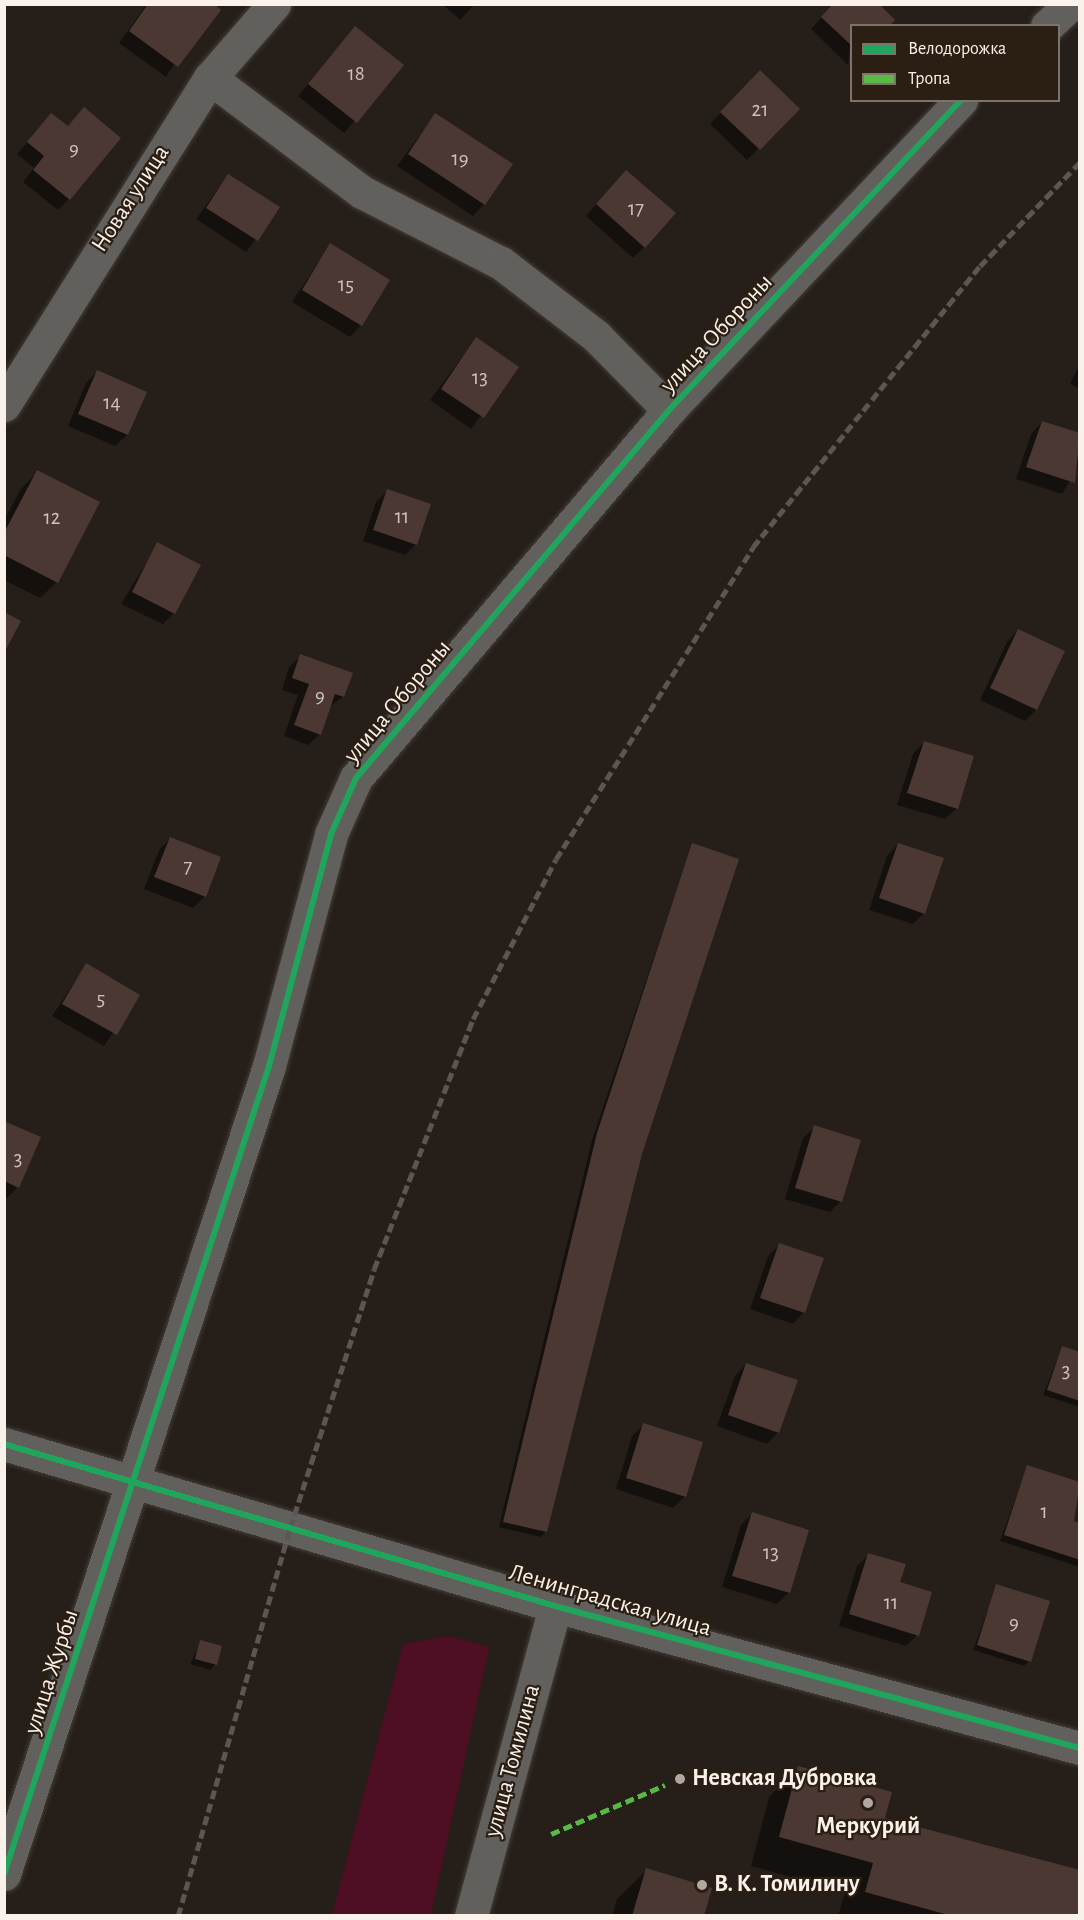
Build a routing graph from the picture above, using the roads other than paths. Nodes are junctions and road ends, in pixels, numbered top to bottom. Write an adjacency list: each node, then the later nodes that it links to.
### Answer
1 (274, 4): 4 (street, Новая улица)
2 (1071, 4): 3 (street)
3 (1049, 24)
4 (210, 78): 6 (street, Новая улица); 7 (street)
5 (960, 102): 7 (street, улица Обороны)
6 (4, 405)
7 (669, 410): 9 (street, улица Обороны)
8 (4, 1444): 9 (street)
9 (134, 1481): 10 (street, Ленинградская улица); 12 (street, улица Журбы)
10 (555, 1606): 11 (street, Ленинградская улица); 13 (street, улица Томилина)
11 (1079, 1746)
12 (4, 1874)
13 (471, 1916)

